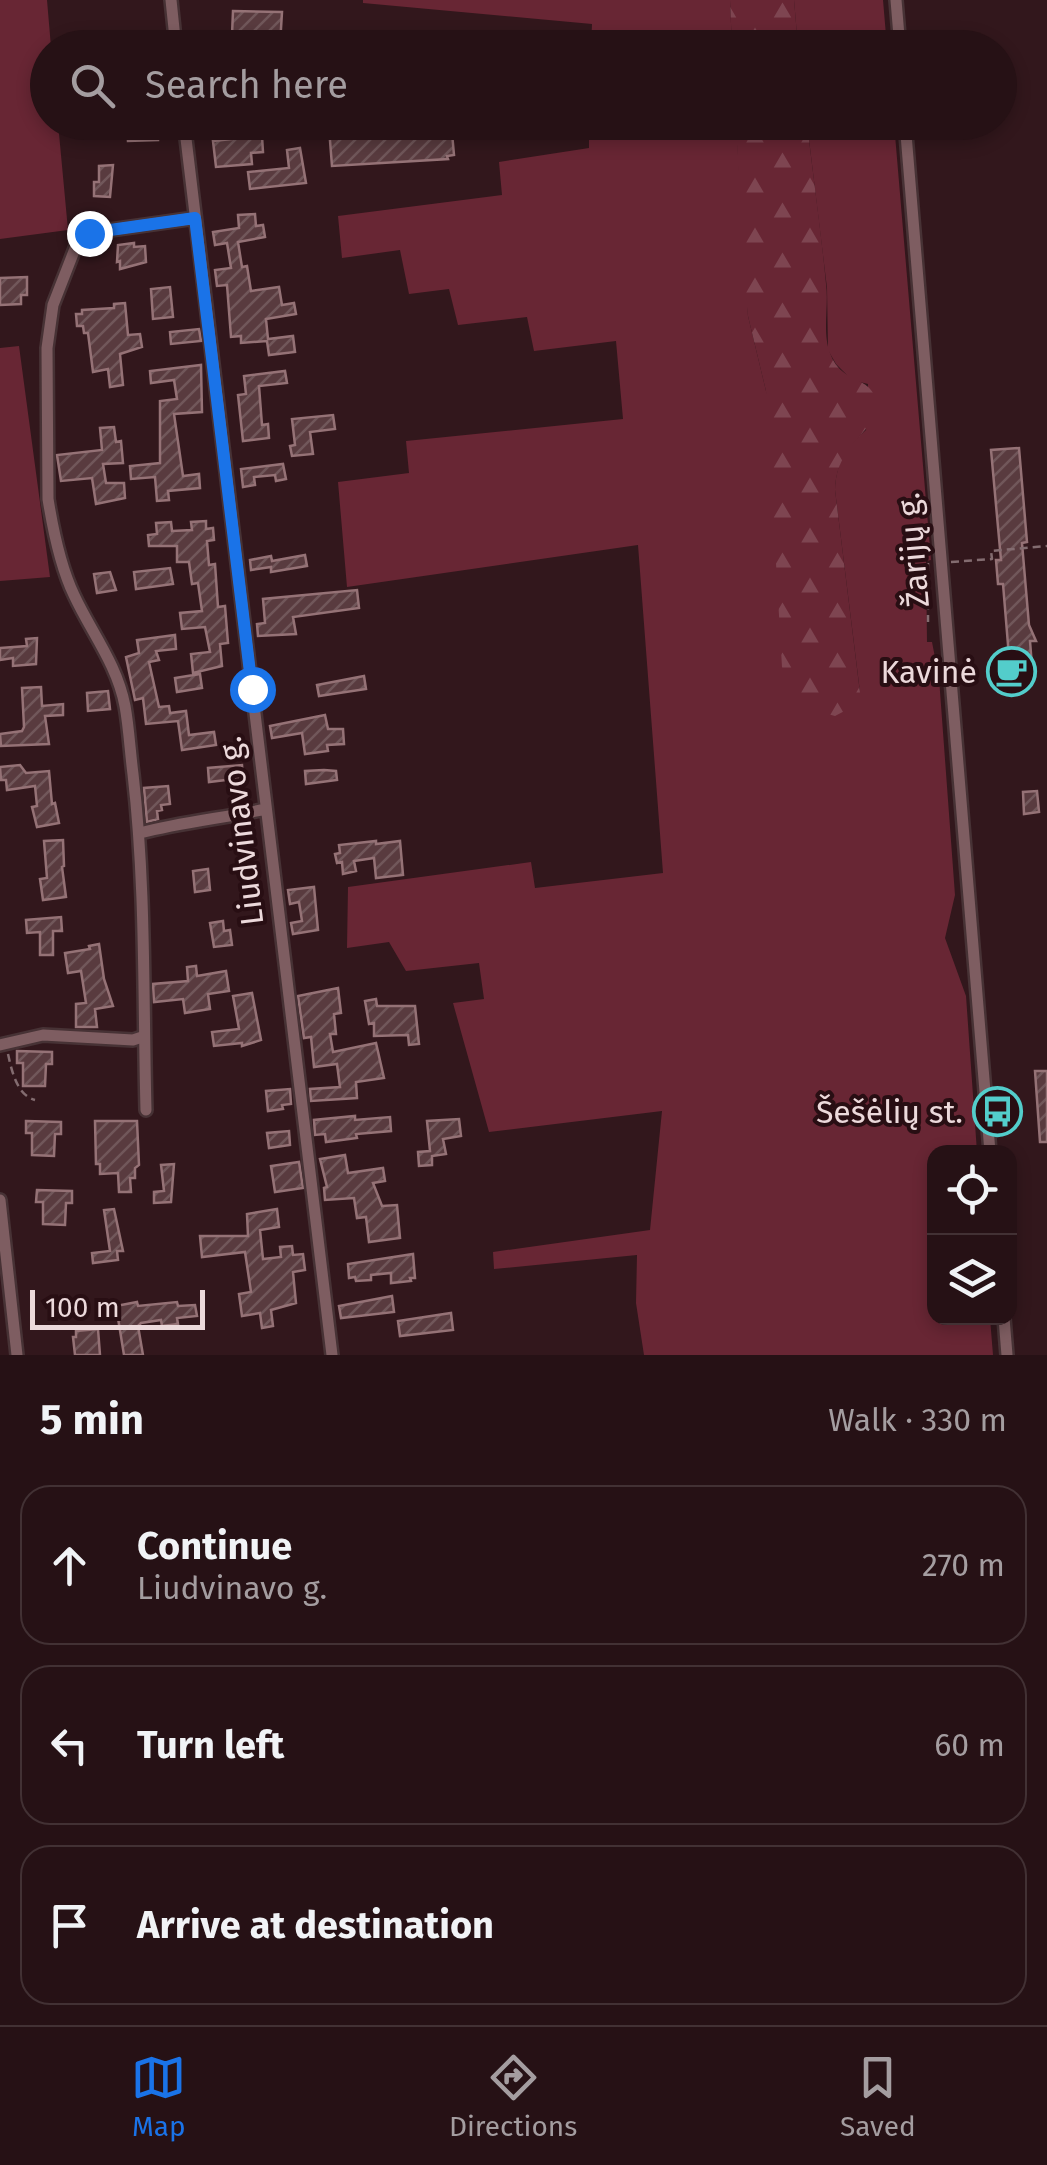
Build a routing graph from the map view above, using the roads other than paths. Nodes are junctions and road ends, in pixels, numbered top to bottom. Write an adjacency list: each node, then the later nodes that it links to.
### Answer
1 (172, 0): 3 (street)
2 (896, 0): 4 (street)
3 (174, 30)
4 (898, 30)
5 (186, 140): 7 (street, Liudvinavo g.)
6 (907, 140): 13 (street, Žarijų g.)
7 (195, 218): 8 (street, Liudvinavo g.); 9 (street)
8 (266, 809): 9 (street); 17 (street, Liudvinavo g.)
9 (140, 833): 10 (street)
10 (142, 1037): 11 (street); 12 (street)
11 (3, 1044)
12 (146, 1110)
13 (989, 1145)
14 (0, 1200): 16 (street)
15 (1005, 1325): 18 (street)
16 (17, 1355)
17 (332, 1355)
18 (1007, 1355)

